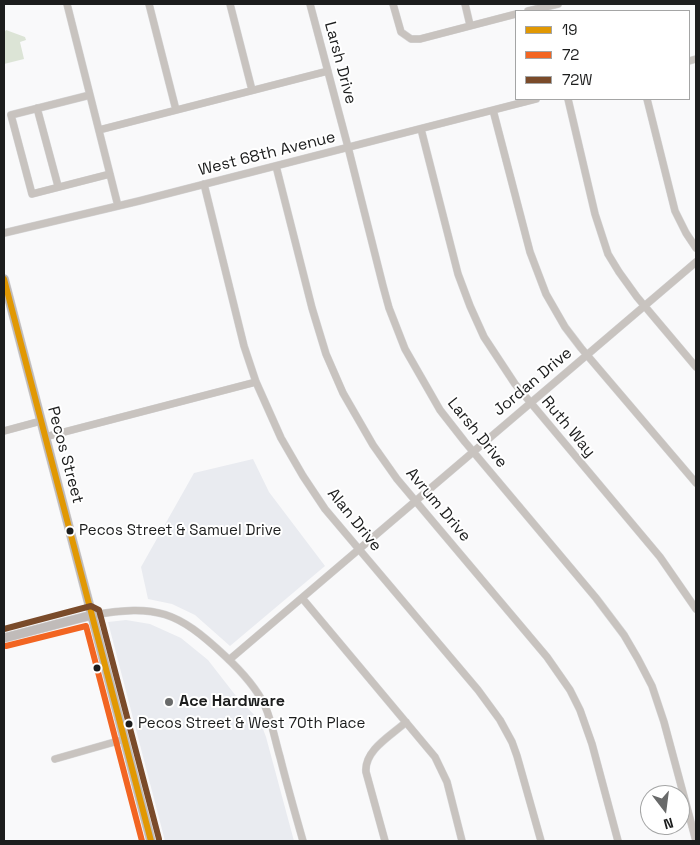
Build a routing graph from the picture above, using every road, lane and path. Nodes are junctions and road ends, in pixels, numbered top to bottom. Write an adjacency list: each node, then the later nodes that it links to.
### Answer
1 (67, 4): 13 (street)
2 (148, 4): 18 (street)
3 (230, 4): 12 (street)
4 (310, 4): 11 (street, Larsh Drive)
5 (393, 4): 10 (street)
6 (465, 4): 10 (street)
7 (558, 4): 8 (street)
8 (545, 9)
9 (515, 14): 10 (street)
10 (470, 25)
11 (328, 71): 12 (street); 22 (street, Larsh Drive)
12 (252, 90): 18 (street)
13 (90, 95): 17 (street); 21 (street)
14 (532, 100): 19 (street, West 68th Avenue)
15 (568, 100): 32 (street)
16 (647, 100): 29 (street)
17 (37, 108): 26 (street); 26 (street)
18 (176, 110): 21 (street)
19 (493, 110): 20 (street, West 68th Avenue); 33 (street)
20 (421, 129): 22 (street, West 68th Avenue); 36 (street, Ruth Way)
21 (99, 130): 24 (street)
22 (348, 147): 23 (street, West 68th Avenue); 40 (street, Larsh Drive)
23 (276, 166): 25 (street, West 68th Avenue); 42 (street, Avrum Drive)
24 (110, 174): 26 (street); 27 (street)
25 (204, 184): 27 (street, West 68th Avenue); 35 (street, Alan Drive)
26 (58, 186)
27 (118, 206): 28 (street, West 68th Avenue)
28 (4, 233)
29 (696, 248)
30 (696, 262): 32 (street, Jordan Drive)
31 (4, 279): 37 (main road, Pecos Street)
32 (645, 306): 33 (street, Jordan Drive); 34 (street)
33 (587, 355): 36 (street, Jordan Drive); 41 (street)
34 (696, 367)
35 (256, 382): 39 (street); 43 (street, Alan Drive)
36 (530, 403): 40 (street, Jordan Drive); 45 (street, Ruth Way)
37 (41, 421): 38 (street); 39 (main road, Pecos Street)
38 (4, 431)
39 (45, 437): 46 (main road, Pecos Street)
40 (473, 452): 42 (street, Jordan Drive); 58 (street, Larsh Drive)
41 (696, 483)
42 (415, 501): 43 (street, Jordan Drive); 57 (street, Avrum Drive)
43 (358, 549): 44 (street, Jordan Drive); 56 (street, Alan Drive)
44 (302, 598): 48 (street, Jordan Drive); 49 (street)
45 (696, 609)
46 (92, 614): 47 (main road); 48 (street); 50 (main road, Pecos Street)
47 (4, 638)
48 (229, 660): 53 (street)
49 (406, 722): 54 (street); 55 (street)
50 (125, 739): 51 (street); 52 (main road, Pecos Street)
51 (55, 758)
52 (151, 841)
53 (302, 841)
54 (385, 841)
55 (462, 841)
56 (541, 841)
57 (618, 841)
58 (696, 841)

